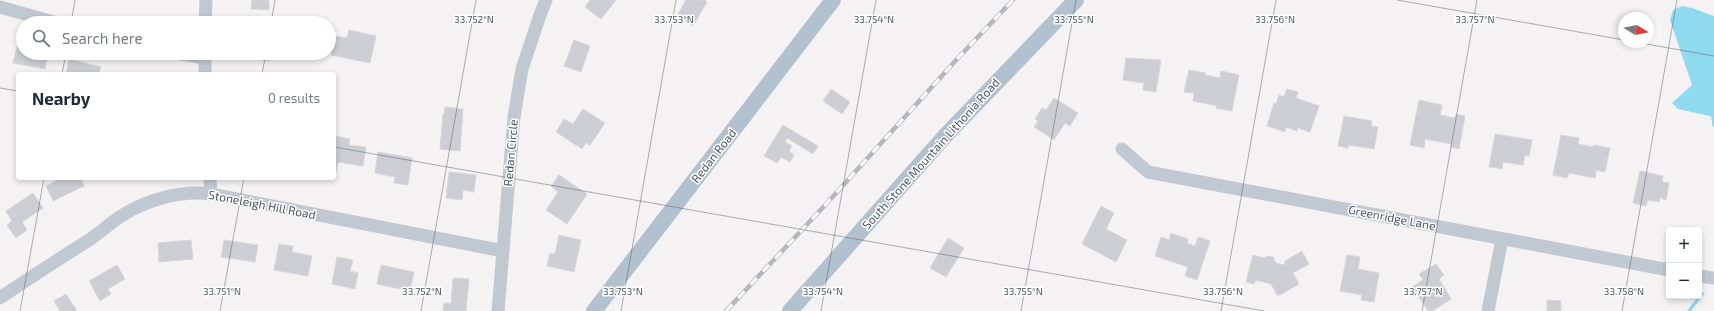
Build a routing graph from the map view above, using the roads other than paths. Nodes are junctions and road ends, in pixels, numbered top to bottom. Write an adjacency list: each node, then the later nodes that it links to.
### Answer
1 (206, 0): 7 (street)
2 (546, 0): 14 (street, Redan Circle)
3 (834, 0): 20 (main road, Redan Road)
4 (1076, 0): 21 (main road, South Stone Mountain Lithonia Road)
5 (0, 7): 6 (street)
6 (33, 16)
7 (205, 16)
8 (205, 60): 9 (street)
9 (205, 72)
10 (1122, 149): 13 (street, Greenridge Lane)
11 (210, 180): 12 (street)
12 (211, 194): 14 (street, Stoneleigh Hill Road); 18 (street, Stoneleigh Hill Road)
13 (1502, 240): 15 (street, Greenridge Lane); 22 (street)
14 (503, 251): 19 (street, Redan Circle)
15 (1666, 269)
16 (1702, 276): 17 (street)
17 (1714, 278)
18 (0, 298)
19 (498, 311)
20 (594, 311)
21 (790, 311)
22 (1488, 311)

